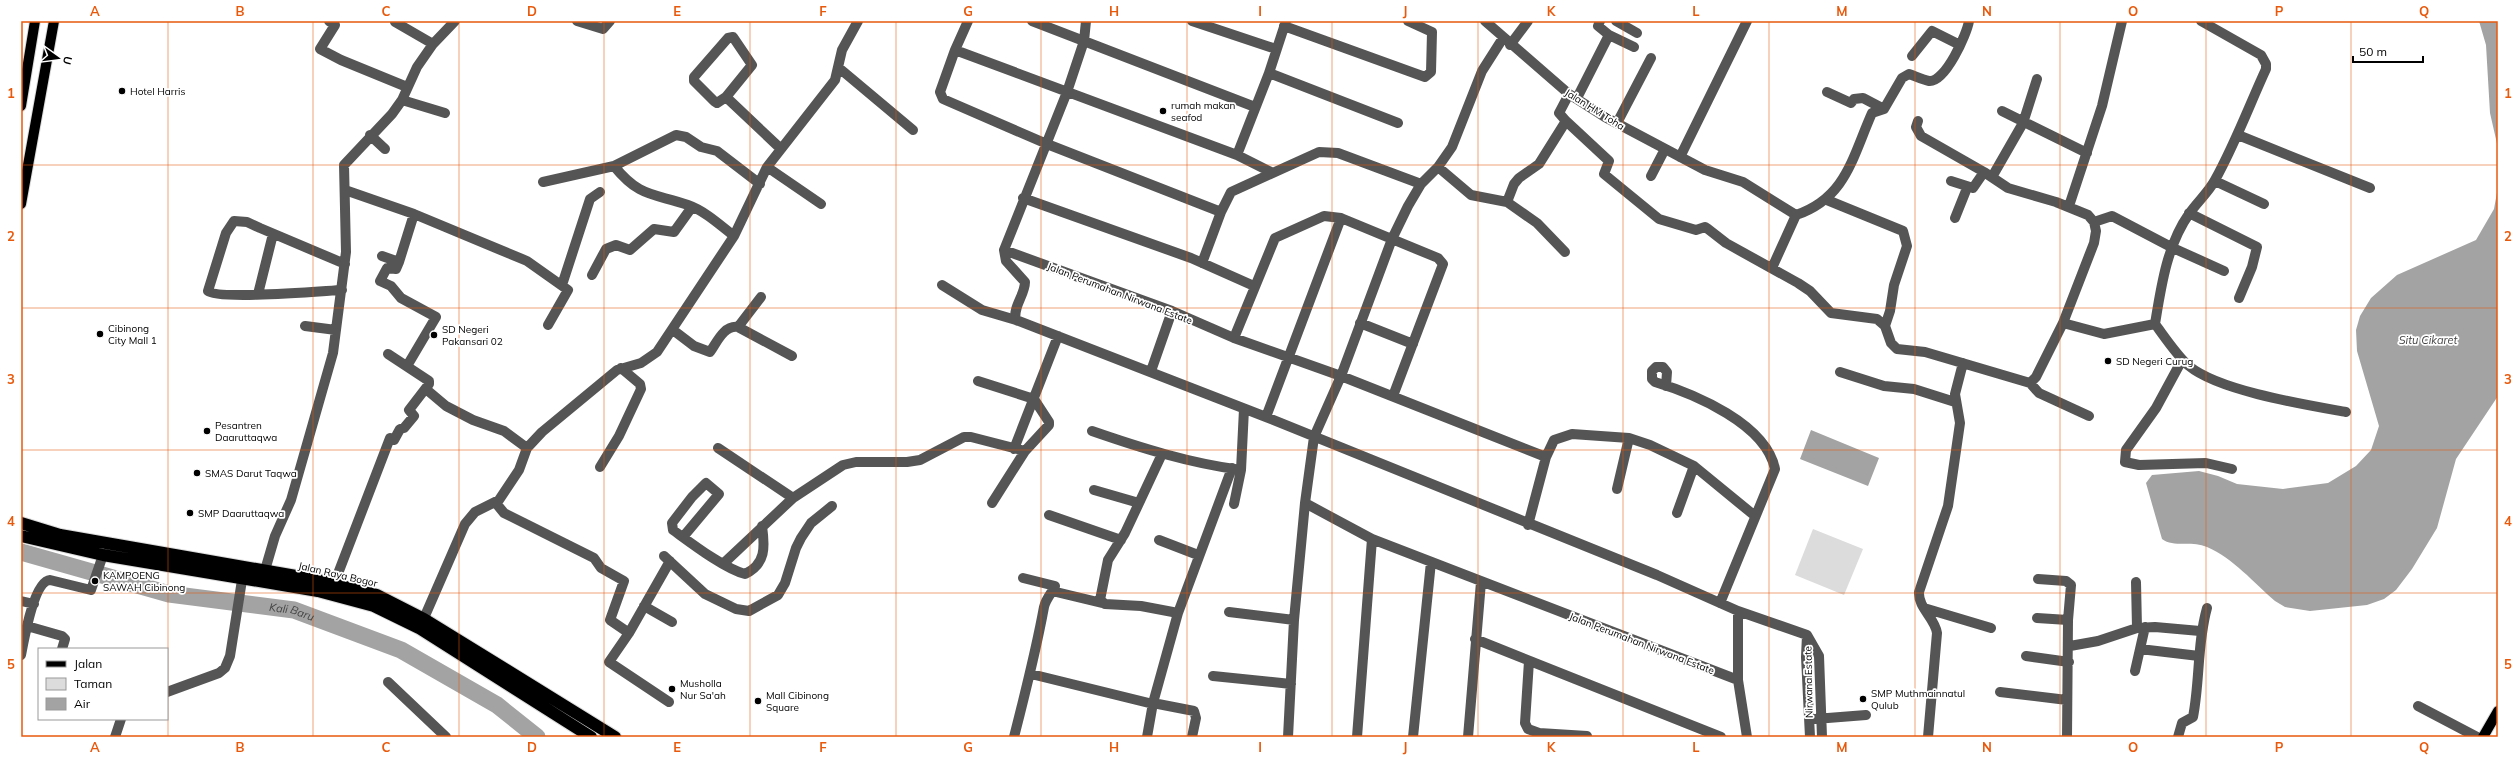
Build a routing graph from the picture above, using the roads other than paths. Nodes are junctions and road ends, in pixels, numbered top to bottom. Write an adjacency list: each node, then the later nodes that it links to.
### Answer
1 (35, 21): 43 (main road)
2 (54, 21): 81 (main road)
3 (329, 21): 37 (street)
4 (577, 21): 5 (street)
5 (610, 21)
6 (858, 21): 34 (street)
7 (968, 21): 31 (street)
8 (1032, 21): 25 (street)
9 (1086, 21): 25 (street)
10 (1192, 21): 30 (street)
11 (1408, 21): 22 (street)
12 (1528, 21): 26 (street)
13 (1600, 21): 24 (street)
14 (1616, 21): 23 (street)
15 (1747, 21): 62 (street)
16 (1969, 21): 28 (street)
17 (2122, 21): 60 (street)
18 (2201, 21): 55 (street)
19 (395, 22): 27 (street)
20 (450, 22): 27 (street)
21 (1486, 22): 26 (street, Jalan HM Toha)
22 (1285, 23): 30 (street)
23 (1637, 33)
24 (1610, 35): 29 (street); 40 (street)
25 (1084, 41): 38 (street); 44 (street)
26 (1507, 42): 40 (street, Jalan HM Toha); 65 (street)
27 (433, 44): 37 (street)
28 (1960, 45): 32 (street); 45 (street)
29 (1634, 47)
30 (1276, 49): 35 (street)
31 (955, 50): 38 (street); 56 (street)
32 (1912, 56)
33 (1651, 58): 51 (street)
34 (839, 68): 53 (street); 58 (street)
35 (1268, 74): 44 (street); 50 (street)
36 (2037, 79): 52 (street)
37 (407, 87): 42 (street)
38 (1066, 92): 56 (street); 61 (street)
39 (1827, 92): 45 (street)
40 (1573, 96): 48 (street); 51 (street, Jalan HM Toha)
41 (726, 97): 41 (street); 58 (street)
42 (402, 100): 47 (street); 54 (street)
43 (21, 106)
44 (1255, 107): 61 (street)
45 (1884, 109): 79 (street)
46 (2002, 111): 52 (street)
47 (445, 113)
48 (1566, 121): 80 (street); 103 (street)
49 (1918, 121): 67 (street)
50 (1398, 123)
51 (1617, 123): 59 (street, Jalan HM Toha)
52 (2023, 123): 60 (street); 67 (street)
53 (913, 130)
54 (370, 135): 57 (street); 76 (street)
55 (2238, 135): 69 (street); 75 (street)
56 (1047, 144): 78 (street); 86 (street)
57 (385, 149)
58 (781, 149): 64 (street)
59 (1665, 149): 62 (street, Jalan HM Toha); 68 (street)
60 (2087, 153): 84 (street)
61 (1237, 155): 66 (street)
62 (1680, 157): 89 (street, Jalan HM Toha)
63 (614, 166): 71 (street); 72 (street); 85 (street)
64 (767, 167): 72 (street); 82 (street)
65 (1438, 167): 73 (street); 80 (street)
66 (1272, 172): 73 (street); 86 (street)
67 (1988, 174): 74 (street); 84 (street)
68 (1651, 176)
69 (2215, 180): 83 (street); 87 (street)
70 (1951, 181): 74 (street)
71 (544, 182)
72 (760, 184): 94 (street)
73 (1421, 184): 95 (street)
74 (1967, 188): 91 (street)
75 (2370, 188)
76 (345, 190): 88 (street); 102 (street)
77 (600, 192): 106 (street)
78 (1023, 198): 97 (street); 101 (street)
79 (1827, 200): 89 (street); 120 (street)
80 (1507, 202): 98 (street)
81 (21, 204)
82 (821, 204)
83 (2264, 204)
84 (2069, 206): 92 (street)
85 (692, 207): 94 (street); 105 (street)
86 (1221, 212): 101 (street)
87 (2189, 213): 96 (street); 112 (street)
88 (414, 214): 100 (street); 106 (street)
89 (1796, 215): 103 (street)
90 (1341, 218): 95 (street); 108 (street); 129 (street)
91 (1955, 218)
92 (2094, 222): 96 (street); 115 (street)
93 (273, 234): 102 (street); 110 (street); 110 (street)
94 (734, 236): 123 (street)
95 (1392, 239): 116 (street); 126 (street)
96 (2173, 248): 104 (street); 117 (street)
97 (1004, 250): 113 (street, Jalan Perumahan Nirwana Estate); 114 (street)
98 (1565, 252)
99 (382, 256): 100 (street)
100 (399, 262): 132 (street)
101 (1202, 263): 108 (street)
102 (345, 264): 109 (street)
103 (1772, 268): 120 (street)
104 (2224, 271)
105 (592, 275)
106 (562, 285): 118 (street)
107 (942, 286): 114 (street)
108 (1254, 286): 125 (street)
109 (342, 290): 110 (street); 122 (street)
110 (258, 294)
111 (761, 297): 121 (street)
112 (2239, 298)
113 (1172, 311): 125 (street, Jalan Perumahan Nirwana Estate); 134 (street)
114 (1016, 320): 124 (street)
115 (2063, 322): 117 (street); 138 (street)
116 (1360, 323): 126 (street); 136 (street)
117 (2155, 324): 130 (street)
118 (548, 325)
119 (305, 326): 122 (street)
120 (1884, 326): 131 (street)
121 (738, 327): 123 (street); 128 (street)
122 (336, 330): 185 (street)
123 (673, 330): 133 (street)
124 (1058, 336): 134 (street); 142 (street)
125 (1234, 338): 129 (street, Jalan Perumahan Nirwana Estate)
126 (1413, 344): 141 (street)
127 (388, 354): 132 (street)
128 (792, 356)
129 (1287, 356): 136 (street, Jalan Perumahan Nirwana Estate); 147 (street)
130 (2182, 360): 145 (street); 160 (street)
131 (1963, 363): 138 (street); 143 (street)
132 (407, 366): 140 (street)
133 (621, 368): 151 (street); 158 (street)
134 (1152, 371): 144 (street)
135 (1840, 372): 143 (street)
136 (1341, 376): 141 (street, Jalan Perumahan Nirwana Estate); 149 (street)
137 (978, 381): 142 (street)
138 (2030, 383): 146 (street)
139 (1666, 386): 172 (street)
140 (427, 390): 151 (street); 191 (street)
141 (1393, 396): 156 (street, Jalan Perumahan Nirwana Estate)
142 (1034, 399): 153 (street); 154 (street)
143 (1955, 402): 198 (street)
144 (1244, 409): 147 (street); 159 (street)
145 (2346, 412)
146 (2089, 416)
147 (1266, 417): 149 (street)
148 (1092, 431): 155 (street)
149 (1314, 437): 168 (street); 174 (street)
150 (1629, 438): 156 (street); 157 (street); 162 (street)
151 (527, 448): 164 (street)
152 (718, 448): 163 (street)
153 (1014, 449): 154 (street); 163 (street)
154 (1026, 451): 165 (street)
155 (1162, 454): 159 (street); 166 (street)
156 (1546, 457): 174 (street)
157 (1694, 466): 170 (street); 172 (street)
158 (600, 467)
159 (1236, 469): 167 (street); 182 (street)
160 (2232, 469)
161 (1094, 490): 166 (street)
162 (1617, 490)
163 (793, 498): 175 (street)
164 (496, 502): 207 (street); 212 (street)
165 (992, 503)
166 (1139, 503): 179 (street)
167 (1234, 504)
168 (1305, 504): 178 (street, Jalan Perumahan Nirwana Estate); 204 (street)
169 (832, 506): 197 (street)
170 (1677, 513)
171 (1049, 515): 179 (street)
172 (1755, 516): 195 (street)
173 (21, 523): 185 (highway, Jalan Raya Bogor)
174 (1528, 525): 195 (street)
175 (762, 526): 184 (street); 184 (street)
176 (21, 536): 181 (highway, Jalan Raya Bogor)
177 (683, 537): 177 (street); 184 (street)
178 (1372, 539): 183 (street, Jalan Perumahan Nirwana Estate); 249 (street)
179 (1121, 540): 194 (street)
180 (1159, 540): 182 (street)
181 (103, 555): 188 (highway, Jalan Raya Bogor); 196 (street)
182 (1198, 556): 202 (street)
183 (1431, 562): 189 (street, Jalan Perumahan Nirwana Estate); 250 (street)
184 (724, 564)
185 (264, 577): 188 (highway, Jalan Raya Bogor); 191 (highway, Jalan Raya Bogor); 207 (highway, Jalan Raya Bogor)
186 (1023, 578): 192 (street)
187 (2038, 579): 205 (street)
188 (242, 580): 229 (street)
189 (1482, 582): 214 (street); 226 (street, Jalan Perumahan Nirwana Estate)
190 (2136, 582): 209 (street)
191 (334, 584): 207 (highway, Jalan Raya Bogor)
192 (1052, 591): 194 (street); 224 (street)
193 (21, 601): 196 (street)
194 (1102, 603): 202 (street)
195 (1720, 603): 200 (street)
196 (34, 604): 208 (street)
197 (644, 606): 206 (street); 212 (street)
198 (1924, 608): 210 (street); 256 (street)
199 (2207, 608): 211 (street)
200 (1738, 611): 213 (street); 226 (street)
201 (1229, 612): 204 (street)
202 (1178, 613): 233 (street)
203 (2037, 618): 205 (street)
204 (1294, 620): 228 (street)
205 (2068, 620): 215 (street)
206 (672, 622)
207 (422, 623): 243 (highway, Jalan Raya Bogor); 244 (highway, Jalan Raya Bogor)
208 (27, 626): 216 (street); 218 (street)
209 (2141, 627): 211 (street); 215 (street); 217 (street)
210 (1991, 628)
211 (2200, 631): 220 (street)
212 (629, 633): 232 (street)
213 (1807, 635): 237 (street, Nirwana Estate); 238 (street, Nirwana Estate)
214 (1475, 639): 221 (street); 251 (street)
215 (2070, 646): 222 (street)
216 (62, 648)
217 (2140, 649): 220 (street); 223 (street)
218 (21, 654)
219 (2026, 656): 222 (street)
220 (2199, 656): 258 (street)
221 (1529, 661): 240 (street); 252 (street)
222 (2069, 662): 231 (street)
223 (2135, 671)
224 (1031, 674): 233 (street); 245 (street)
225 (1212, 676): 228 (street)
226 (1738, 680): 253 (street)
227 (388, 682): 242 (street)
228 (1291, 684): 248 (street)
229 (168, 692)
230 (2000, 692): 231 (street)
231 (2067, 700): 257 (street)
232 (670, 702)
233 (1153, 703): 246 (street); 247 (street)
234 (2418, 706): 259 (street)
235 (2498, 711): 260 (main road)
236 (1866, 715): 237 (street)
237 (1822, 718): 238 (street); 255 (street, Nirwana Estate)
238 (1809, 719): 254 (street, Nirwana Estate)
239 (121, 720): 241 (street)
240 (1587, 736)
241 (115, 737)
242 (446, 737)
243 (591, 737)
244 (615, 737)
245 (1014, 737)
246 (1147, 737)
247 (1192, 737)
248 (1288, 737)
249 (1357, 737)
250 (1413, 737)
251 (1468, 737)
252 (1721, 737)
253 (1746, 737)
254 (1810, 737)
255 (1822, 737)
256 (1928, 737)
257 (2067, 737)
258 (2178, 737)
259 (2477, 737)
260 (2482, 737)

